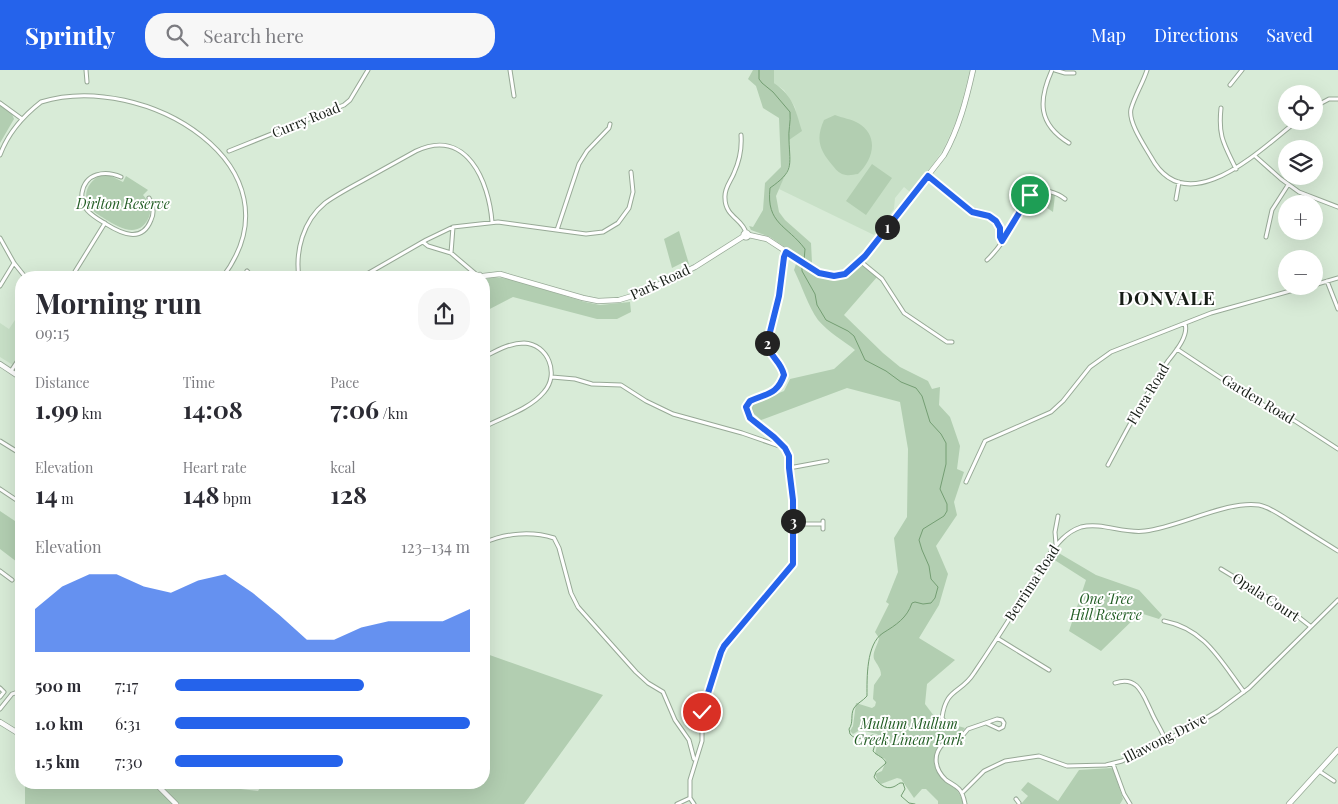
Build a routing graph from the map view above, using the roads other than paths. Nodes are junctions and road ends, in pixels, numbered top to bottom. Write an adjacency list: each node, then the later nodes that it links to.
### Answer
1 (86, 70): 10 (street)
2 (368, 70): 25 (street, Curry Road)
3 (510, 70): 14 (street)
4 (974, 70): 31 (street)
5 (1053, 70): 8 (street); 23 (street)
6 (1147, 70): 35 (street)
7 (1242, 70): 12 (street)
8 (1074, 74)
9 (92, 81): 10 (street)
10 (87, 82): 11 (street)
11 (80, 83)
12 (1230, 85)
13 (50, 96): 19 (street)
14 (514, 96)
15 (1338, 99): 17 (street)
16 (0, 102): 19 (street)
17 (1323, 102)
18 (1221, 108): 29 (street)
19 (22, 119): 26 (street)
20 (610, 124): 44 (street)
21 (1286, 130): 27 (street)
22 (741, 135): 45 (street)
23 (1069, 143)
24 (226, 146): 25 (street)
25 (228, 151): 28 (street)
26 (0, 155)
27 (1255, 156): 29 (street); 32 (street)
28 (233, 160)
29 (1236, 169): 35 (street)
30 (631, 172): 44 (street)
31 (928, 176): 49 (street); 53 (street)
32 (1278, 176)
33 (121, 177): 42 (street)
34 (240, 177): 57 (street)
35 (1179, 182): 39 (street)
36 (1288, 185): 40 (street); 46 (street)
37 (149, 198): 42 (street)
38 (1065, 199): 49 (street)
39 (1176, 199)
40 (1338, 207)
41 (492, 222): 43 (street); 44 (street); 58 (street)
42 (105, 224): 56 (street)
43 (453, 227): 48 (street); 51 (street)
44 (557, 230)
45 (746, 235): 50 (street); 61 (street, Park Road)
46 (1266, 237)
47 (0, 238): 54 (street)
48 (424, 241): 51 (street); 59 (street)
49 (1002, 241): 52 (street)
50 (786, 252): 53 (street); 78 (street)
51 (451, 253): 60 (street)
52 (987, 260)
53 (860, 261): 69 (street)
54 (14, 263): 55 (street); 65 (street)
55 (20, 271)
56 (75, 271)
57 (226, 271)
58 (299, 271)
59 (372, 271)
60 (473, 271)
61 (490, 274)
62 (1338, 278): 63 (street)
63 (1327, 281): 64 (street); 67 (street)
64 (1323, 282)
65 (0, 286)
66 (1278, 294): 68 (street)
67 (1338, 309)
68 (1185, 324): 70 (street, Flora Road); 87 (street)
69 (952, 342)
70 (1177, 348): 82 (street, Garden Road); 85 (street, Flora Road)
71 (490, 354): 76 (street)
72 (0, 364): 74 (street)
73 (15, 367): 74 (street)
74 (12, 372): 75 (street)
75 (15, 374)
76 (552, 377): 77 (street); 80 (street)
77 (490, 423)
78 (774, 437): 80 (street); 81 (street)
79 (0, 441): 83 (street)
80 (769, 441): 81 (street)
81 (785, 448): 86 (street)
82 (1338, 449)
83 (15, 450)
84 (827, 461): 86 (street)
85 (1108, 465)
86 (789, 468): 91 (street)
87 (966, 482)
88 (0, 489): 89 (street)
89 (15, 498)
90 (1058, 516): 94 (street)
91 (793, 524): 92 (street); 116 (street)
92 (823, 525)
93 (490, 540): 116 (street)
94 (1056, 545): 95 (street, Berrima Road); 102 (street, Berrima Road)
95 (1338, 551)
96 (1221, 569): 101 (street, Opala Court)
97 (0, 571): 98 (street)
98 (12, 580)
99 (1338, 600): 101 (street, Illawong Drive)
100 (1164, 620): 106 (street)
101 (1310, 626): 106 (street, Illawong Drive)
102 (997, 638): 103 (street); 111 (street, Berrima Road)
103 (1049, 670)
104 (1115, 683): 114 (street)
105 (0, 688): 108 (street)
106 (1244, 692): 114 (street, Illawong Drive)
107 (15, 693): 109 (street)
108 (0, 697)
109 (0, 709)
110 (0, 722): 113 (street)
111 (945, 722)
112 (986, 723): 112 (street); 121 (street)
113 (15, 731)
114 (1165, 739): 117 (street, Illawong Drive)
115 (1338, 750): 118 (street)
116 (695, 760): 122 (street)
117 (1113, 764): 121 (street, Illawong Drive); 129 (street)
118 (1319, 771): 119 (street); 130 (street)
119 (1334, 781)
120 (162, 789): 125 (street)
121 (962, 793): 128 (street)
122 (690, 798): 126 (street); 127 (street)
123 (1016, 799): 124 (street)
124 (1019, 803)
125 (176, 804)
126 (678, 804)
127 (694, 804)
128 (965, 804)
129 (1129, 804)
130 (1289, 804)

